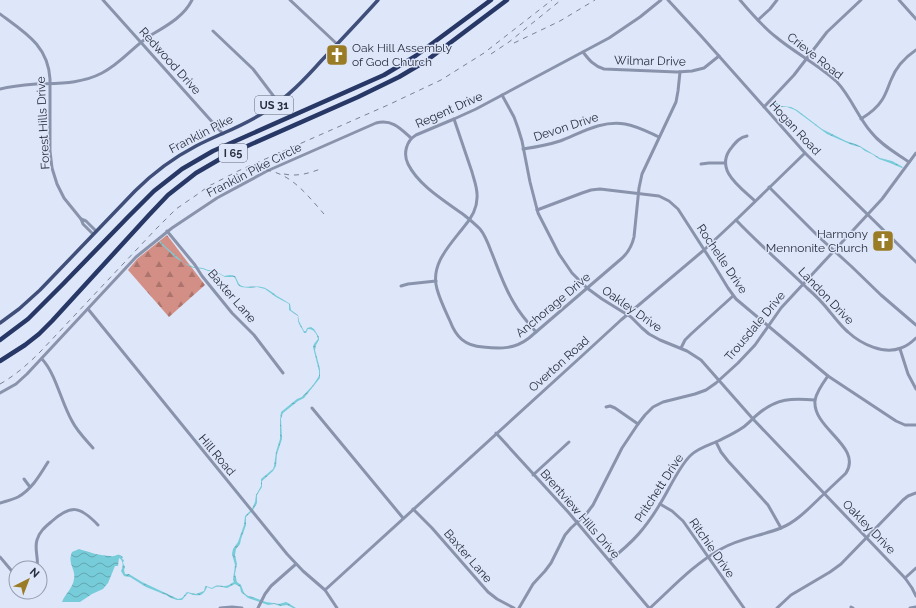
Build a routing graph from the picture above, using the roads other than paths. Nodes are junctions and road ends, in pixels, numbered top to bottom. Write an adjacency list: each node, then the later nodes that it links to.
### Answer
1 (103, 0): 17 (street, Redwood Drive)
2 (192, 0): 17 (street)
3 (290, 0): 18 (street)
4 (378, 0): 18 (main road, Franklin Pike / US 31)
5 (491, 0): 67 (highway, I 65)
6 (506, 0): 71 (highway, I 65)
7 (661, 0): 20 (street, Regent Drive)
8 (668, 0): 21 (street, Hogan Road)
9 (740, 0): 15 (street, Crieve Road)
10 (777, 0): 15 (street)
11 (861, 0): 22 (street)
12 (899, 0): 14 (street)
13 (0, 14): 24 (street, Forest Hills Drive)
14 (916, 19)
15 (758, 20): 22 (street, Crieve Road)
16 (213, 31): 27 (street)
17 (141, 42): 24 (street); 31 (street, Redwood Drive)
18 (338, 44): 27 (main road, Franklin Pike / US 31)
19 (916, 50): 29 (street)
20 (583, 52): 23 (street, Wilmar Drive); 26 (street, Regent Drive)
21 (719, 56): 23 (street, Wilmar Drive); 28 (street, Hogan Road)
22 (807, 59): 28 (street); 29 (street, Crieve Road)
23 (680, 72): 33 (street, Anchorage Drive)
24 (50, 84): 25 (street); 46 (street, Forest Hills Drive)
25 (0, 89)
26 (502, 95): 30 (street, Regent Drive); 35 (street, Oakley Drive)
27 (278, 102): 31 (main road, Franklin Pike / US 31)
28 (764, 107): 36 (street, Hogan Road)
29 (862, 119): 38 (street, Crieve Road)
30 (454, 120): 34 (street, Regent Drive); 47 (street, Anchorage Drive)
31 (223, 134): 49 (main road, Franklin Pike / US 31)
32 (747, 136): 39 (street)
33 (659, 137): 35 (street, Devon Drive); 42 (street, Anchorage Drive)
34 (411, 138): 47 (street, Regent Drive); 50 (street, Franklin Pike Circle)
35 (523, 149): 44 (street, Oakley Drive)
36 (805, 153): 41 (street, Overton Road); 45 (street, Hogan Road)
37 (916, 153): 38 (street, Trousdale Drive)
38 (909, 162): 45 (street, Trousdale Drive)
39 (725, 163): 40 (street); 43 (street)
40 (701, 164)
41 (769, 187): 43 (street, Overton Road); 53 (street)
42 (639, 193): 44 (street, Rochelle Drive); 52 (street, Rochelle Drive); 58 (street, Anchorage Drive)
43 (755, 202): 48 (street, Overton Road)
44 (537, 210): 58 (street, Oakley Drive)
45 (868, 214): 53 (street, Trousdale Drive); 54 (street, Hogan Road)
46 (81, 219): 49 (street, Forest Hills Drive); 51 (street, Forest Hills Drive)
47 (470, 220): 55 (street, Anchorage Drive); 65 (street, Regent Drive)
48 (736, 220): 52 (street, Overton Road); 56 (street, Landon Drive)
49 (96, 231): 51 (main road, Franklin Pike / US 31)
50 (167, 231): 60 (street, Franklin Pike Circle); 72 (street, Baxter Lane)
51 (93, 234): 62 (main road, Franklin Pike / US 31)
52 (704, 250): 59 (street, Rochelle Drive); 61 (street, Overton Road)
53 (834, 250): 56 (street, Trousdale Drive); 63 (street)
54 (916, 262)
55 (436, 281): 57 (street); 65 (street, Anchorage Drive)
56 (803, 284): 64 (street, Trousdale Drive); 69 (street, Landon Drive)
57 (401, 286)
58 (587, 288): 61 (street, Oakley Drive); 65 (street, Anchorage Drive)
59 (733, 296): 64 (street, Rochelle Drive); 68 (street)
60 (88, 309): 70 (street, Franklin Pike Circle); 105 (street, Hill Road)
61 (628, 315): 68 (street, Oakley Drive); 83 (street, Overton Road)
62 (0, 323)
63 (916, 325)
64 (768, 326): 73 (street, Rochelle Drive); 74 (street, Trousdale Drive)
65 (536, 332)
66 (916, 338): 69 (street)
67 (0, 340)
68 (681, 348): 74 (street, Oakley Drive)
69 (900, 349): 75 (street)
70 (42, 359): 76 (street, Franklin Pike Circle); 86 (street)
71 (0, 361)
72 (284, 373)
73 (828, 376): 77 (street); 82 (street, Rochelle Drive)
74 (719, 380): 80 (street, Oakley Drive); 81 (street, Trousdale Drive)
75 (916, 389)
76 (0, 394)
77 (816, 400): 80 (street, Pritchett Drive); 92 (street)
78 (606, 407): 81 (street)
79 (312, 408): 96 (street)
80 (753, 419): 85 (street, Pritchett Drive); 92 (street, Oakley Drive)
81 (638, 424): 97 (street, Trousdale Drive)
82 (916, 426)
83 (496, 433): 88 (street, Brentview Hills Drive); 95 (street, Overton Road)
84 (569, 442): 88 (street)
85 (716, 442): 94 (street, Pritchett Drive); 99 (street)
86 (93, 448)
87 (48, 462): 90 (street)
88 (533, 475): 97 (street, Brentview Hills Drive)
89 (24, 479): 90 (street)
90 (30, 487): 93 (street)
91 (916, 493): 100 (street)
92 (824, 494): 99 (street); 100 (street, Oakley Drive)
93 (0, 503)
94 (660, 504): 102 (street, Ritchie Drive); 104 (street, Pritchett Drive)
95 (413, 509): 96 (street, Overton Road); 116 (street, Baxter Lane)
96 (403, 518): 109 (street, Overton Road)
97 (577, 523): 104 (street, Brentview Hills Drive); 117 (street, Trousdale Drive)
98 (98, 525): 103 (street)
99 (781, 528): 102 (street)
100 (866, 538): 108 (street, Oakley Drive); 120 (street)
101 (0, 557): 106 (street)
102 (708, 557): 118 (street); 119 (street, Ritchie Drive)
103 (38, 560)
104 (610, 560): 118 (street, Brentview Hills Drive)
105 (296, 564): 109 (street, Hill Road); 111 (street)
106 (8, 566)
107 (916, 568): 108 (street)
108 (905, 578): 110 (street, Oakley Drive)
109 (325, 590): 115 (street, Hill Road)
110 (916, 596)
111 (259, 606)
112 (916, 607): 121 (street)
113 (220, 608): 114 (street)
114 (242, 608)
115 (337, 608)
116 (514, 608)
117 (519, 608)
118 (650, 608)
119 (744, 608)
120 (777, 608)
121 (910, 608)

